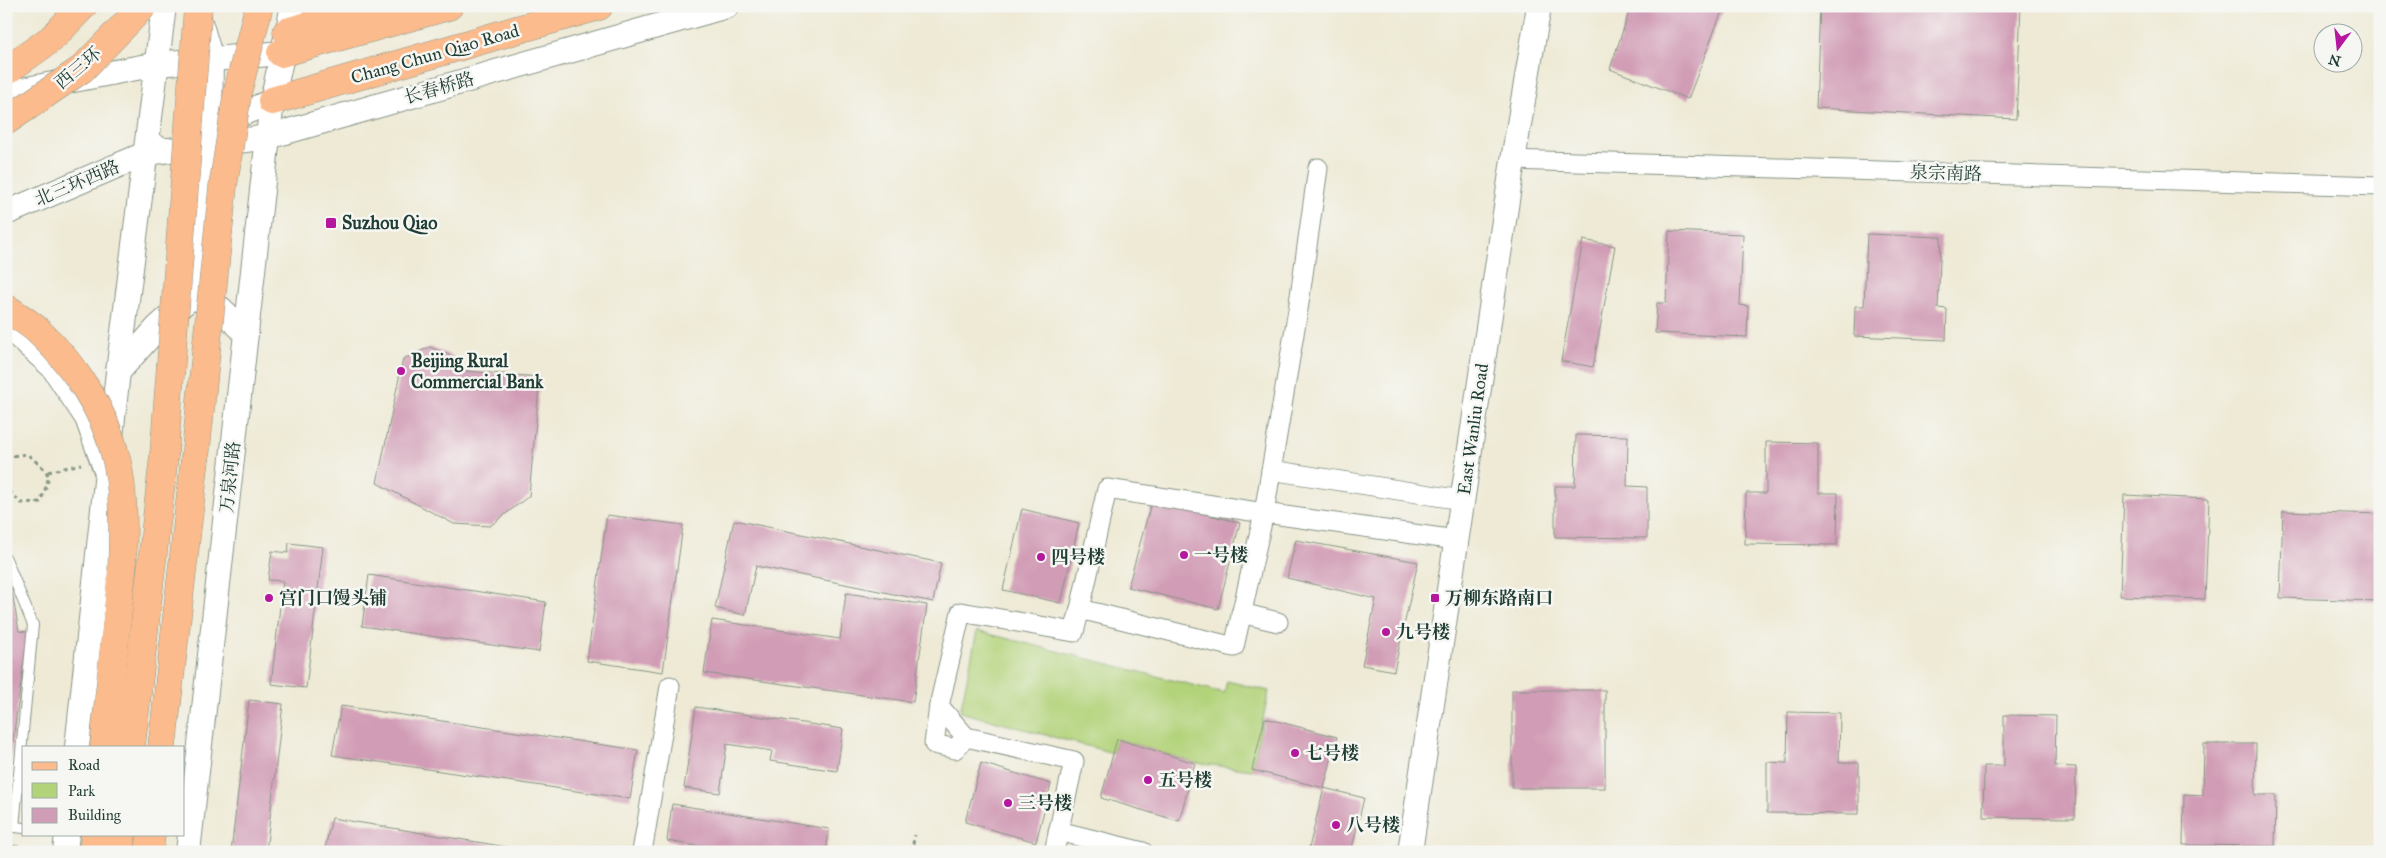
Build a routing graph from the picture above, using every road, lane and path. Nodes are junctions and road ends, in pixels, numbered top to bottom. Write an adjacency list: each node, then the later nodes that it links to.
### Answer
1 (83, 6): 14 (main road)
2 (144, 6): 15 (street); 18 (main road, 西三环, bridge)
3 (164, 6): 13 (street)
4 (197, 6): 12 (street); 49 (main road, bridge)
5 (259, 6): 50 (main road, 万泉河路, bridge)
6 (376, 6): 11 (main road)
7 (449, 6): 11 (main road)
8 (599, 6): 17 (main road, Chang Chun Qiao Road)
9 (726, 6): 20 (street, 长春桥路)
10 (1539, 6): 22 (street, East Wanliu Road)
11 (287, 30): 12 (street); 17 (street, 万泉河路)
12 (210, 54): 13 (street); 19 (street)
13 (157, 64): 15 (street); 21 (street)
14 (6, 71)
15 (43, 86): 16 (street)
16 (6, 93)
17 (272, 102): 19 (street); 20 (street, 万泉河路)
18 (6, 121)
19 (209, 136): 20 (street, 长春桥路); 21 (street, 北三环西路); 26 (street)
20 (268, 137): 29 (street, 万泉河路)
21 (147, 152): 25 (street, 北三环西路); 30 (street)
22 (1513, 160): 24 (street, 泉宗南路); 36 (street, East Wanliu Road)
23 (1318, 168): 33 (street)
24 (2380, 186)
25 (6, 213)
26 (192, 296): 29 (street); 30 (street)
27 (6, 308): 48 (main road, bridge)
28 (6, 325): 32 (street)
29 (246, 333): 63 (street, 万泉河路)
30 (118, 372): 32 (street)
31 (6, 460): 34 (path)
32 (104, 468): 34 (path); 47 (street)
33 (1271, 470): 36 (street); 37 (street)
34 (48, 472): 35 (path)
35 (6, 488)
36 (1462, 500): 38 (street, East Wanliu Road)
37 (1264, 513): 38 (street); 40 (street); 41 (street)
38 (1456, 540): 68 (street, East Wanliu Road)
39 (6, 559): 46 (lane)
40 (1080, 609): 41 (street); 44 (street)
41 (1241, 613): 42 (street)
42 (1278, 622)
43 (670, 686): 64 (street)
44 (939, 706): 45 (street); 45 (street)
45 (966, 736): 53 (street)
46 (22, 746)
47 (77, 746)
48 (104, 746)
49 (131, 746)
50 (162, 746)
51 (22, 748): 52 (lane)
52 (15, 827)
53 (1058, 831): 66 (street); 67 (street)
54 (914, 835): 65 (path)
55 (67, 836): 59 (street)
56 (95, 836): 60 (main road)
57 (122, 836): 61 (main road)
58 (151, 836): 62 (main road)
59 (65, 852)
60 (93, 852)
61 (120, 852)
62 (149, 852)
63 (188, 852)
64 (642, 852)
65 (911, 852)
66 (1054, 852)
67 (1144, 852)
68 (1410, 852)

